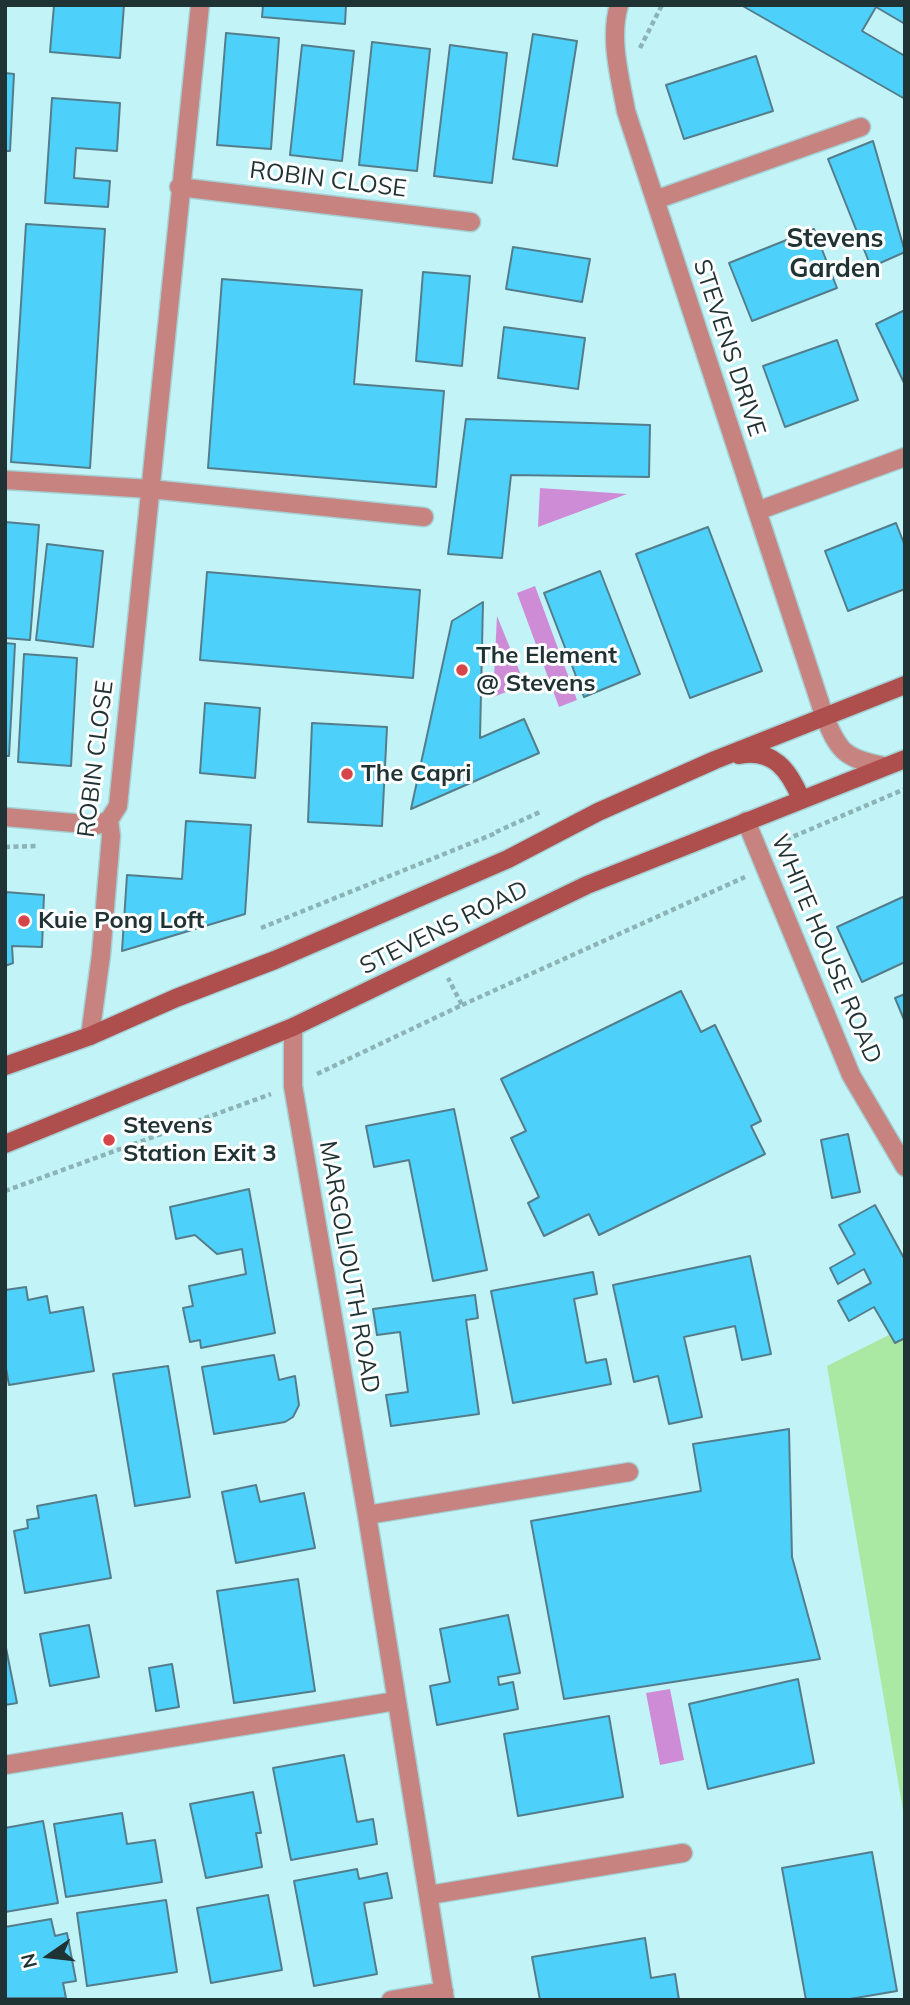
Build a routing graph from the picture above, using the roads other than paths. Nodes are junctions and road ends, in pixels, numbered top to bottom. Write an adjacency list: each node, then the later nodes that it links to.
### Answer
1 (200, 5): 4 (street, ROBIN CLOSE)
2 (619, 5): 5 (street, STEVENS DRIVE)
3 (861, 127): 5 (street)
4 (179, 187): 6 (street, ROBIN CLOSE); 9 (street, ROBIN CLOSE)
5 (655, 200): 10 (street, STEVENS DRIVE)
6 (471, 222)
7 (905, 457): 10 (street)
8 (5, 480): 9 (street)
9 (150, 489): 11 (street); 19 (street, ROBIN CLOSE)
10 (757, 511): 13 (street, STEVENS DRIVE)
11 (424, 517)
12 (905, 685): 13 (main road, STEVENS ROAD)
13 (824, 715): 15 (main road, STEVENS ROAD); 16 (street, STEVENS DRIVE)
14 (905, 759): 16 (main road, STEVENS ROAD)
15 (715, 760): 17 (main road); 22 (main road, STEVENS ROAD)
16 (884, 766): 17 (main road, STEVENS ROAD)
17 (800, 799): 20 (main road, STEVENS ROAD)
18 (5, 817): 19 (street)
19 (109, 820): 22 (street, ROBIN CLOSE)
20 (746, 821): 21 (main road, STEVENS ROAD); 25 (street, WHITE HOUSE ROAD)
21 (293, 1027): 24 (main road, STEVENS ROAD); 27 (street, MARGOLIOUTH ROAD)
22 (90, 1036): 23 (main road, STEVENS ROAD)
23 (5, 1066)
24 (5, 1144)
25 (905, 1167)
26 (629, 1472): 27 (street)
27 (367, 1514): 28 (street, MARGOLIOUTH ROAD)
28 (396, 1701): 29 (street); 31 (street, MARGOLIOUTH ROAD)
29 (5, 1765)
30 (683, 1853): 31 (street)
31 (429, 1895): 32 (street, MARGOLIOUTH ROAD)
32 (444, 1995): 33 (street, MARGOLIOUTH ROAD)
33 (391, 2000)

